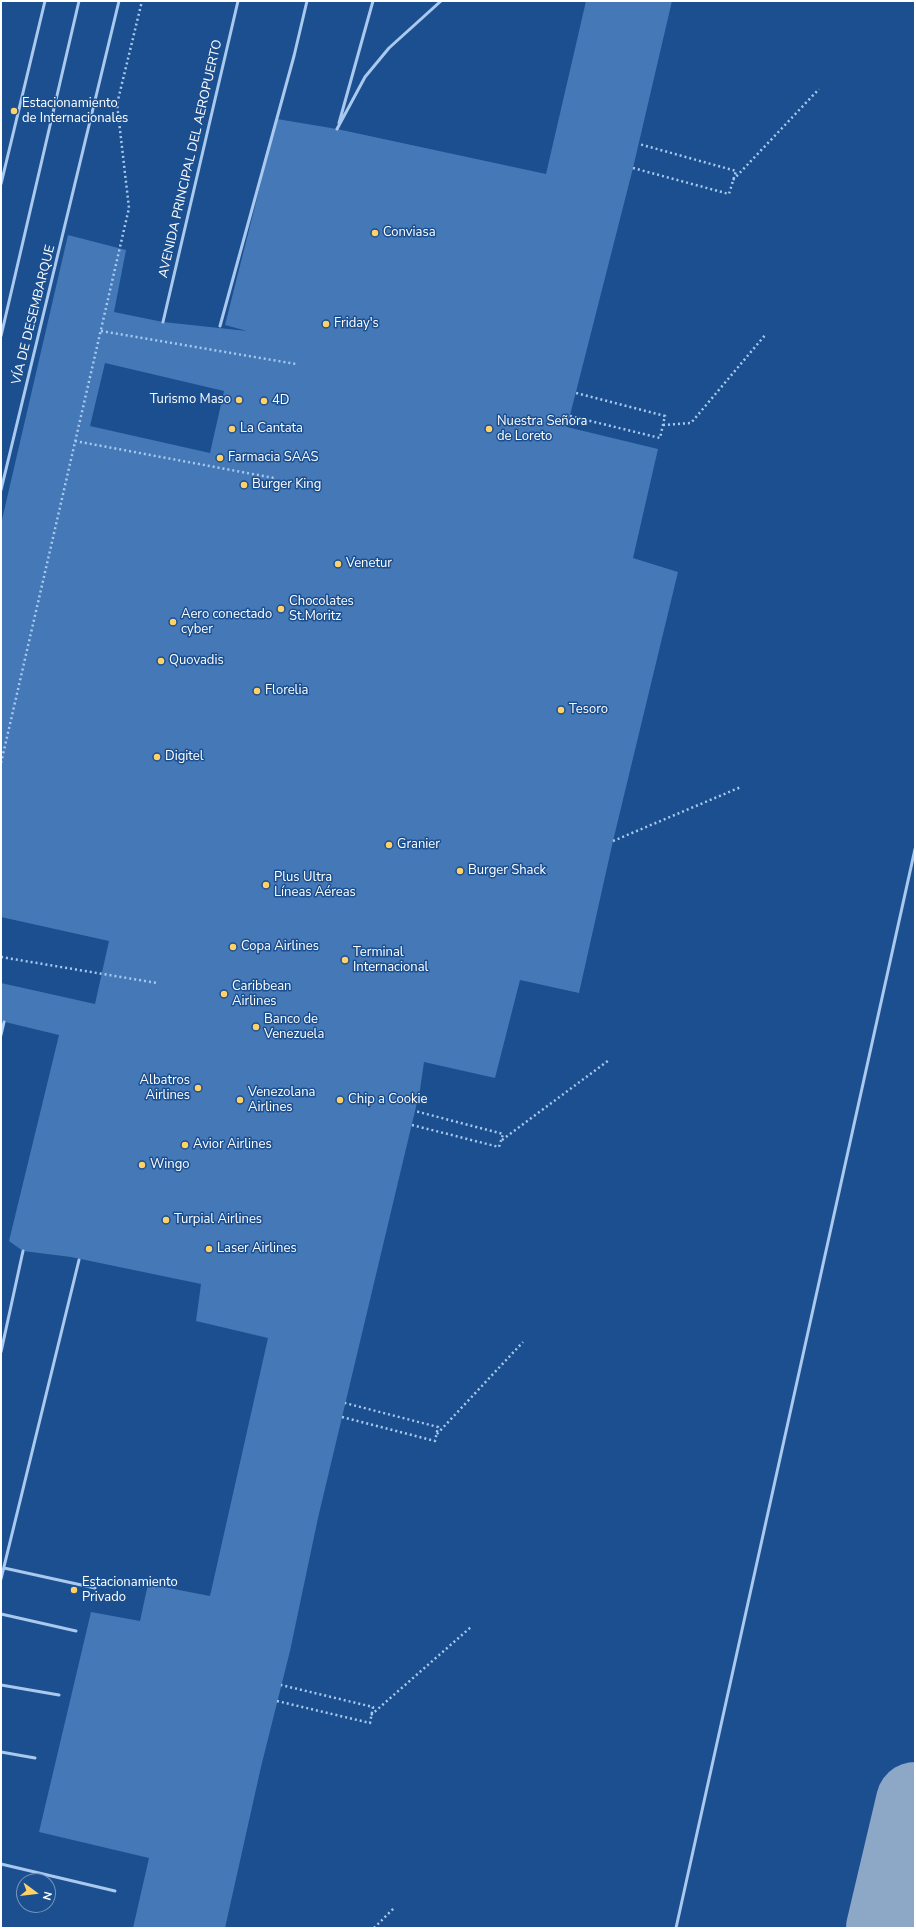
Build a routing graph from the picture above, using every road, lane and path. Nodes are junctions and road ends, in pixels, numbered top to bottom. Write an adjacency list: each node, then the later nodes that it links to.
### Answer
1 (45, 1): 13 (lane)
2 (79, 1): 18 (lane)
3 (119, 1): 25 (lane, VÍA DE DESEMBARQUE)
4 (142, 1): 16 (path)
5 (238, 1): 14 (lane, AVENIDA PRINCIPAL DEL AEROPUERTO)
6 (307, 1): 15 (lane)
7 (373, 1): 8 (lane)
8 (441, 1)
9 (819, 89): 12 (path)
10 (639, 144): 12 (path)
11 (634, 168): 12 (path)
12 (733, 181)
13 (1, 184)
14 (163, 322)
15 (220, 326)
16 (101, 331): 19 (path); 23 (path)
17 (766, 334): 22 (path)
18 (1, 336)
19 (296, 364)
20 (576, 393): 22 (path)
21 (570, 416): 22 (path)
22 (663, 425)
23 (75, 441): 24 (path); 26 (path)
24 (274, 478)
25 (1, 490)
26 (1, 763)
27 (741, 787): 28 (path)
28 (613, 841)
29 (915, 849): 62 (lane)
30 (1, 956): 31 (path)
31 (157, 983)
32 (4, 1022): 33 (lane)
33 (1, 1035)
34 (609, 1060): 37 (path)
35 (415, 1111): 37 (path)
36 (412, 1124): 37 (path)
37 (501, 1140)
38 (24, 1251): 41 (lane)
39 (79, 1260): 45 (lane)
40 (524, 1342): 44 (path)
41 (1, 1352)
42 (345, 1403): 44 (path)
43 (342, 1417): 44 (path)
44 (436, 1434)
45 (4, 1568): 46 (lane); 47 (lane)
46 (1, 1579)
47 (95, 1588)
48 (1, 1614): 50 (lane)
49 (472, 1627): 55 (path)
50 (76, 1631)
51 (1, 1685): 53 (lane)
52 (282, 1685): 55 (path)
53 (59, 1695)
54 (277, 1701): 55 (path)
55 (371, 1716)
56 (1, 1752): 57 (lane)
57 (35, 1758)
58 (1, 1864): 59 (lane)
59 (115, 1891)
60 (394, 1908): 61 (path)
61 (374, 1928)
62 (676, 1928)

